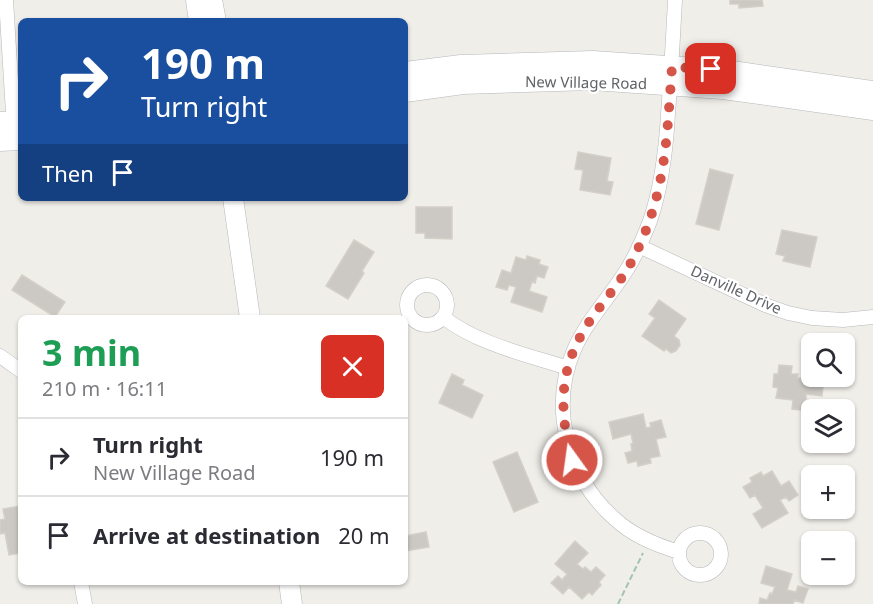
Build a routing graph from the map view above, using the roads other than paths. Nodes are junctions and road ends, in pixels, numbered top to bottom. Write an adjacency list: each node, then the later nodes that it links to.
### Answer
1 (6, 0): 12 (street)
2 (196, 0): 5 (main road)
3 (212, 0): 6 (main road)
4 (675, 0): 8 (street)
5 (199, 18)
6 (215, 18)
7 (408, 72): 8 (main road, New Village Road)
8 (671, 76): 9 (main road, New Village Road); 10 (main road, New Village Road); 11 (main road, New Village Road); 14 (street)
9 (873, 91)
10 (408, 92)
11 (873, 110)
12 (12, 131)
13 (233, 201): 15 (main road)
14 (639, 246): 17 (street, Danville Drive); 19 (street)
15 (250, 315)
16 (443, 317): 19 (street)
17 (873, 317)
18 (0, 356): 20 (street)
19 (568, 368): 21 (street)
20 (18, 369)
21 (679, 552)
22 (82, 585): 24 (street)
23 (289, 585): 25 (main road)
24 (85, 604)
25 (292, 604)

